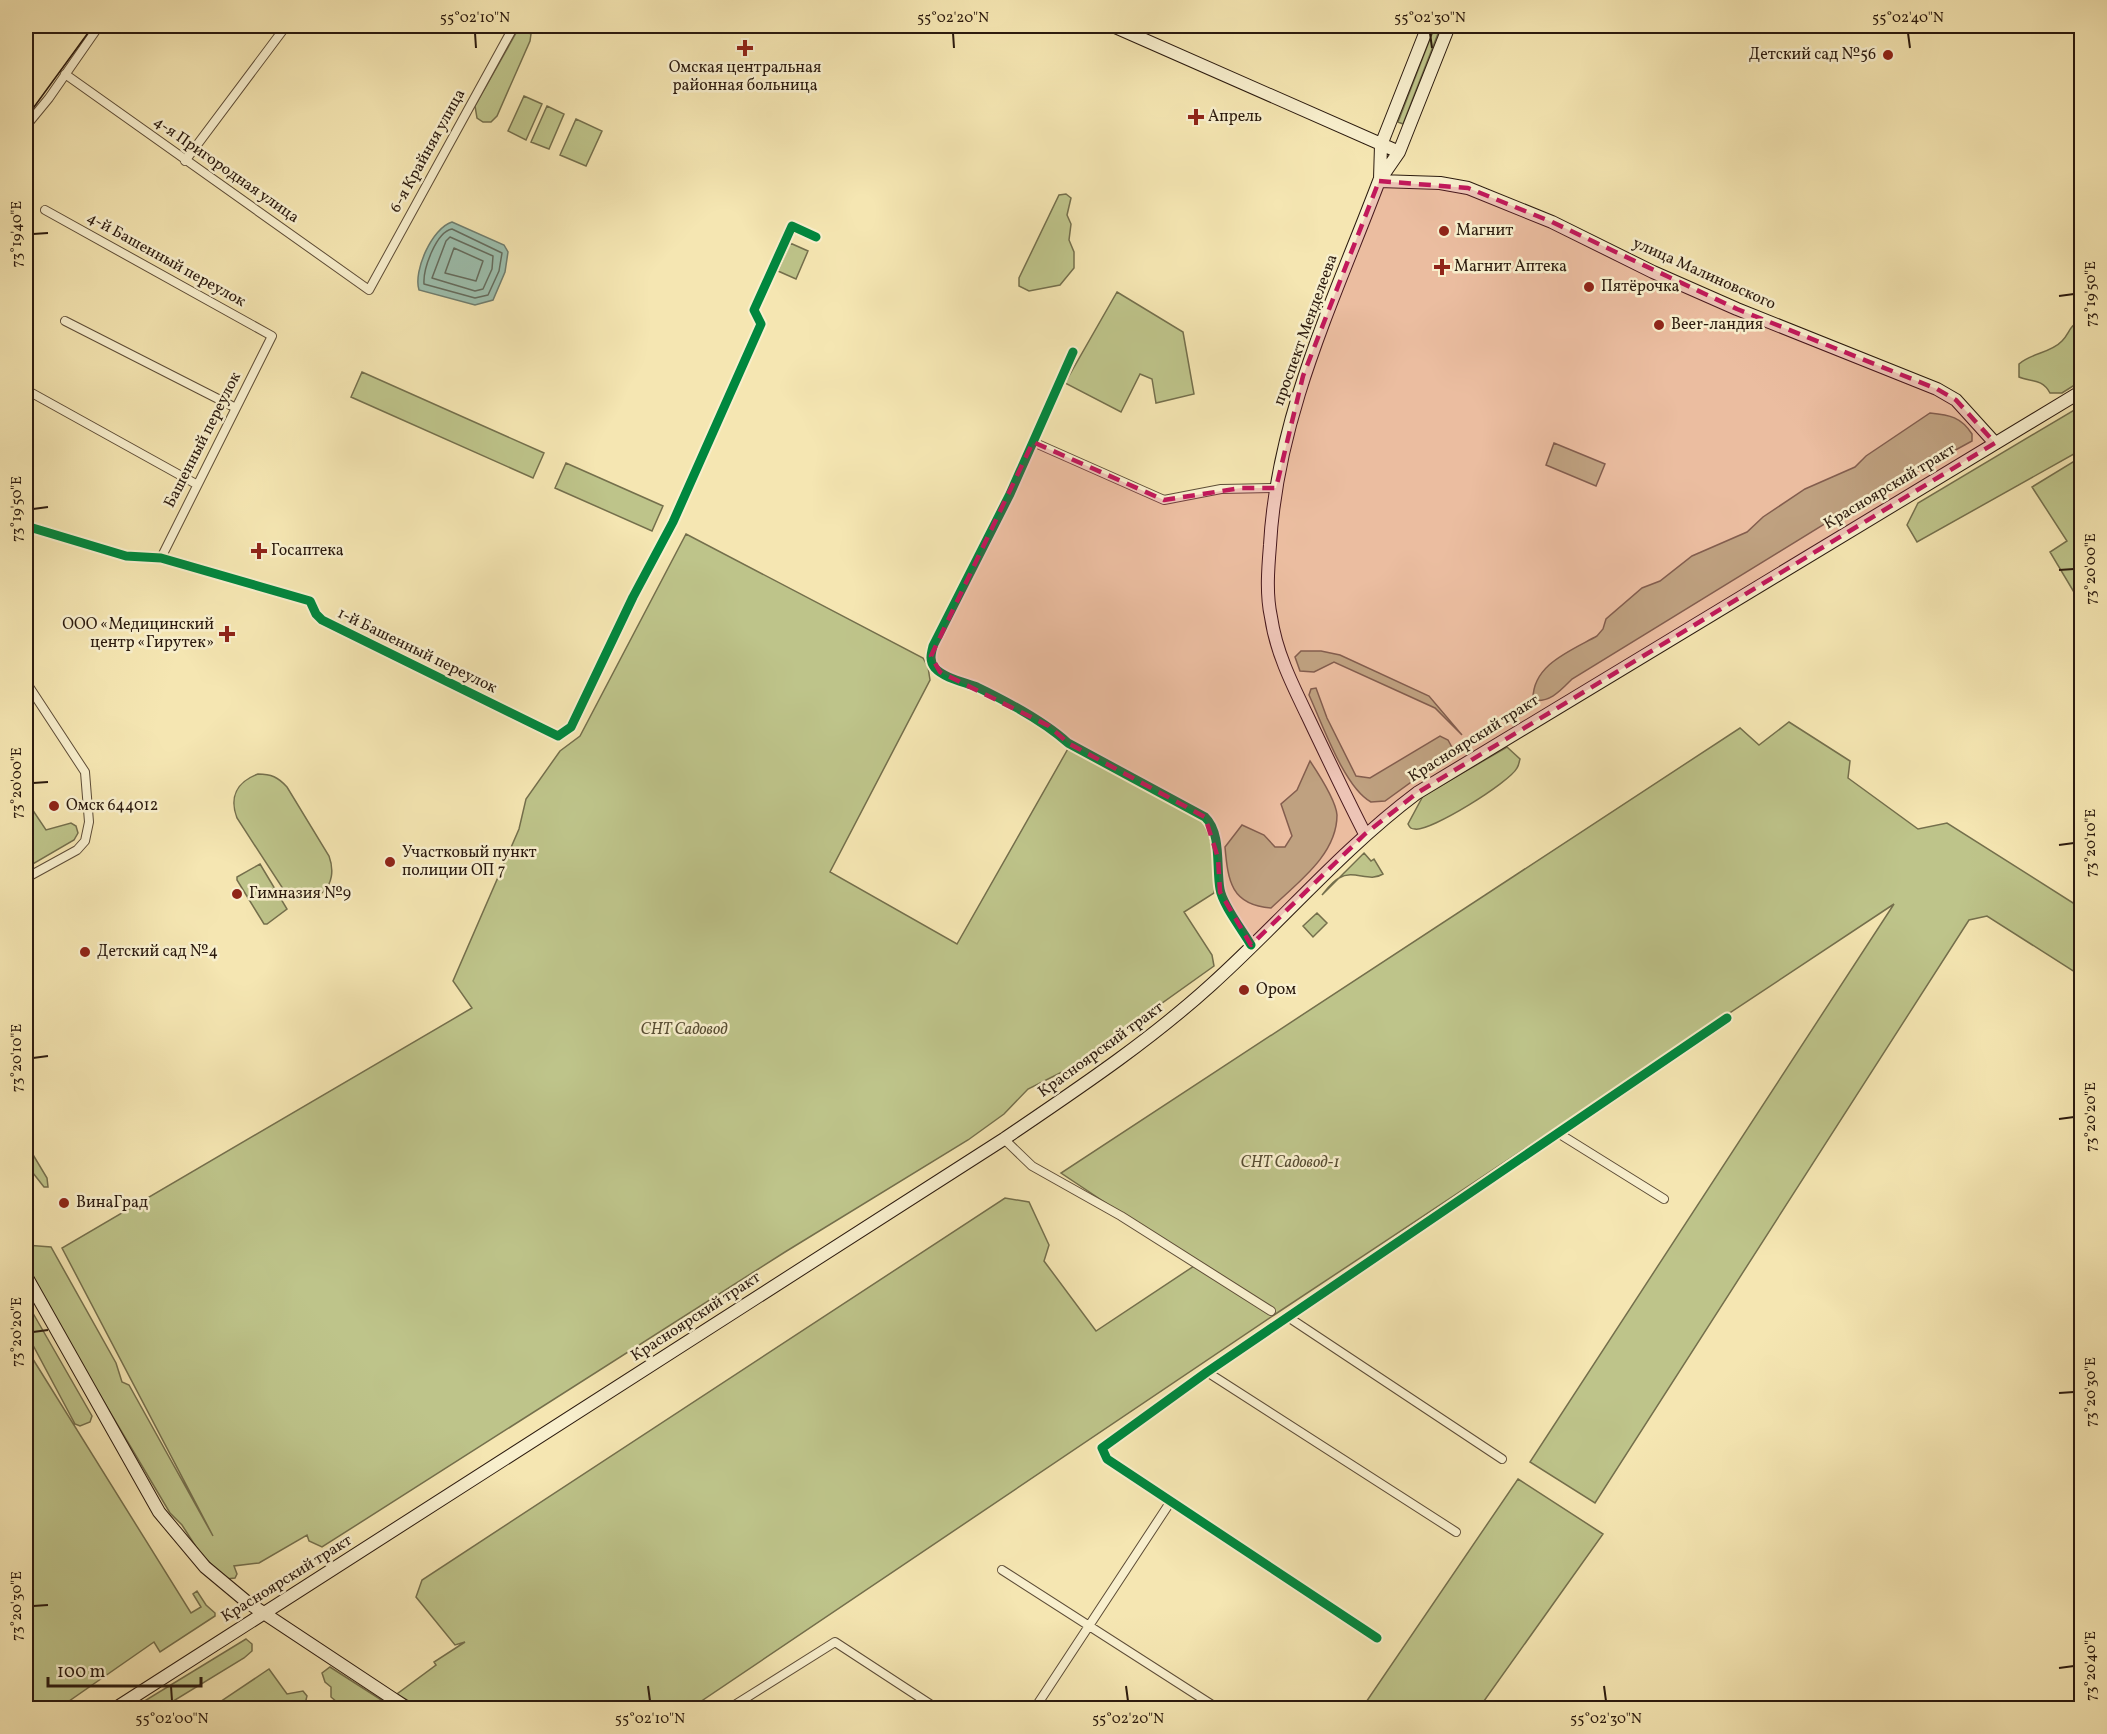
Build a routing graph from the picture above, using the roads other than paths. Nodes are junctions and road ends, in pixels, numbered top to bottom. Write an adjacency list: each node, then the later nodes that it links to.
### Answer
1 (99, 26): 7 (street)
2 (286, 26): 11 (street)
3 (514, 26): 15 (street, 6-я Крайняя улица)
4 (1113, 26): 9 (main road)
5 (1428, 26): 9 (main road, проспект Менделеева)
6 (1449, 26): 10 (main road, проспект Менделеева)
7 (65, 74): 8 (street); 11 (street, 4-я Пригородная улица)
8 (26, 126)
9 (1381, 145): 10 (main road); 12 (main road, проспект Менделеева)
10 (1399, 152): 12 (main road, проспект Менделеева)
11 (185, 161): 15 (street, 4-я Пригородная улица)
12 (1380, 180): 23 (main road, улица Малиновского); 25 (main road, проспект Менделеева)
13 (45, 210): 17 (street, 4-й Башенный переулок)
14 (816, 237): 27 (street, 1-й Башенный переулок)
15 (369, 290)
16 (65, 321): 21 (street)
17 (272, 336): 21 (street, Башенный переулок)
18 (1073, 352): 22 (street)
19 (2082, 391): 23 (main road, Красноярский тракт)
20 (30, 392): 24 (street)
21 (236, 408): 24 (street, Башенный переулок)
22 (1033, 442): 25 (street); 31 (street)
23 (1995, 442): 29 (main road, Красноярский тракт)
24 (196, 484): 27 (street, Башенный переулок)
25 (1276, 488): 29 (main road, проспект Менделеева)
26 (26, 526): 27 (street, 1-й Башенный переулок)
27 (161, 558)
28 (26, 682): 30 (street)
29 (1365, 834): 31 (main road, Красноярский тракт)
30 (26, 878)
31 (1251, 945): 34 (main road, Красноярский тракт)
32 (1727, 1018): 33 (street)
33 (1558, 1133): 35 (street); 38 (street)
34 (1004, 1139): 37 (street); 44 (main road, Красноярский тракт)
35 (1664, 1199)
36 (26, 1276): 44 (main road)
37 (1271, 1311)
38 (1288, 1317): 39 (street); 40 (street)
39 (1207, 1372): 41 (street); 42 (street)
40 (1502, 1459)
41 (1172, 1500): 45 (street); 46 (street)
42 (1456, 1532)
43 (1002, 1570): 45 (street)
44 (264, 1614): 47 (main road, Красноярский тракт); 48 (main road)
45 (1090, 1628): 51 (street); 52 (street)
46 (1377, 1638)
47 (116, 1708)
48 (407, 1708)
49 (730, 1708): 50 (street)
50 (936, 1708)
51 (1035, 1708)
52 (1217, 1708)

